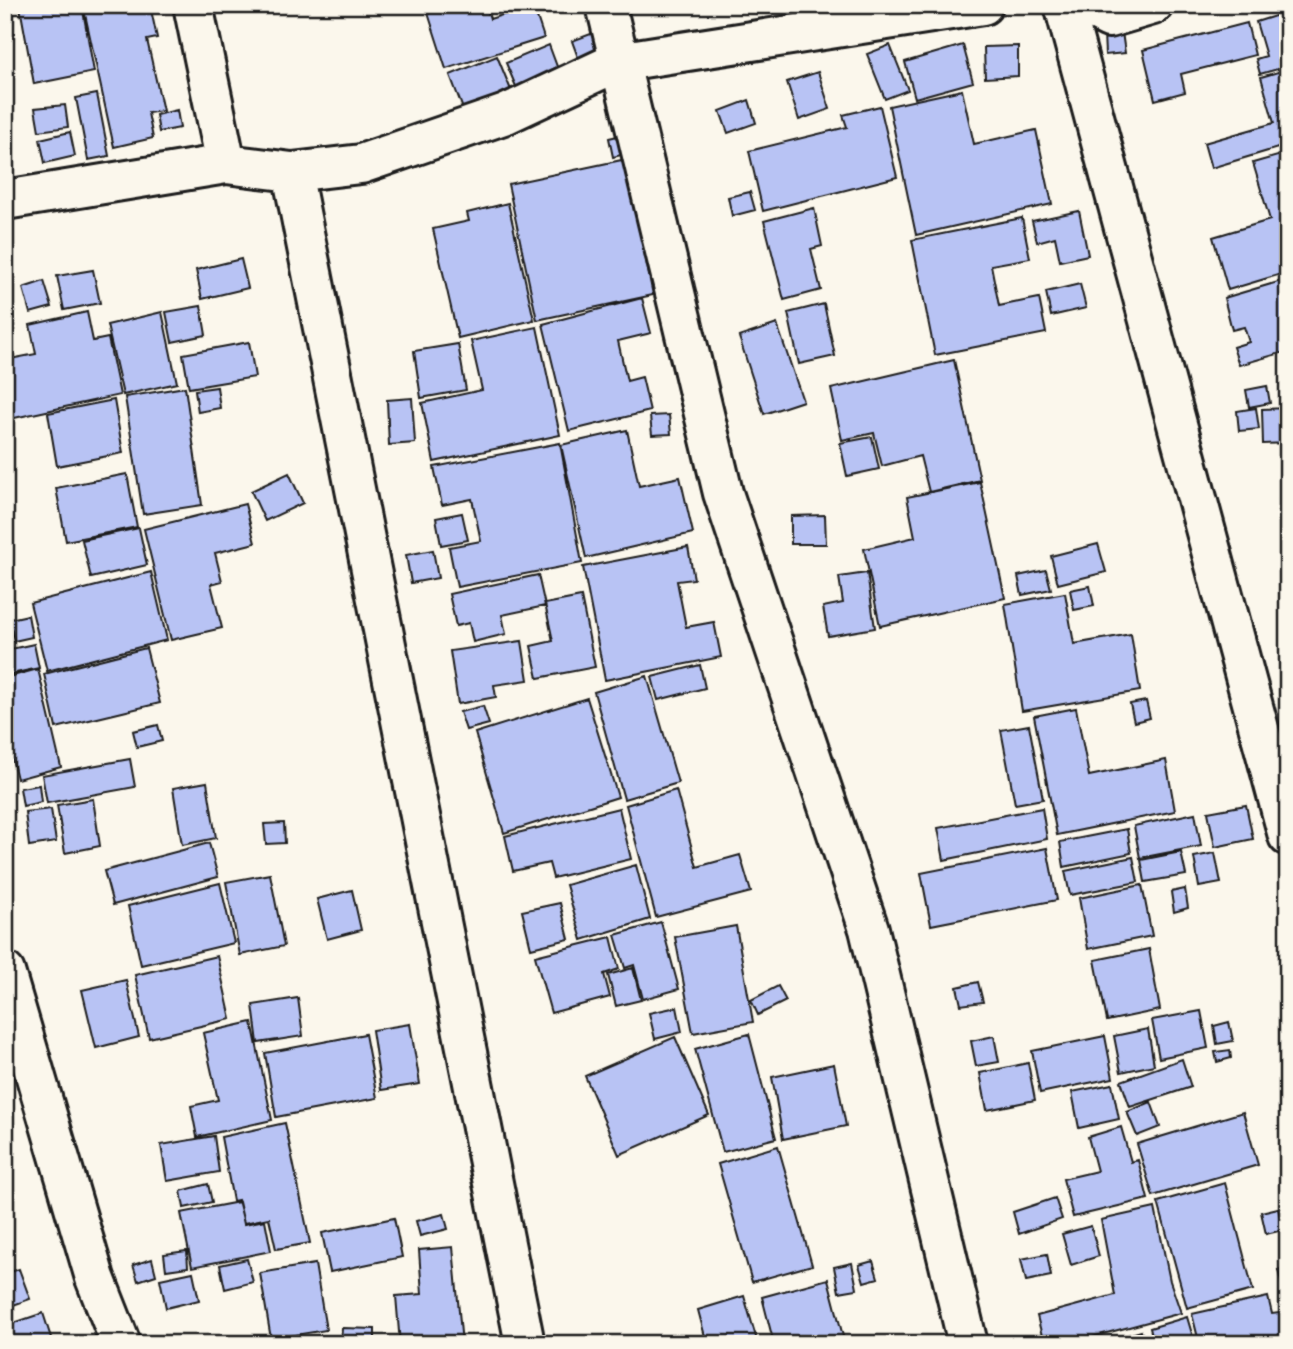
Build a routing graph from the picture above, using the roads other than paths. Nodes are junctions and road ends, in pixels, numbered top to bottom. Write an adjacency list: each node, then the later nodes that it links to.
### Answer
1 (193, 5): 8 (street)
2 (606, 5): 7 (street)
3 (983, 5): 7 (street)
4 (1064, 5): 11 (street)
5 (1084, 5): 6 (street)
6 (1153, 5)
7 (617, 62): 9 (street); 15 (street)
8 (226, 164): 9 (street); 10 (street)
9 (292, 172): 14 (street)
10 (5, 200)
11 (1288, 836)
12 (5, 972): 13 (street)
13 (121, 1344)
14 (525, 1344)
15 (968, 1344)

